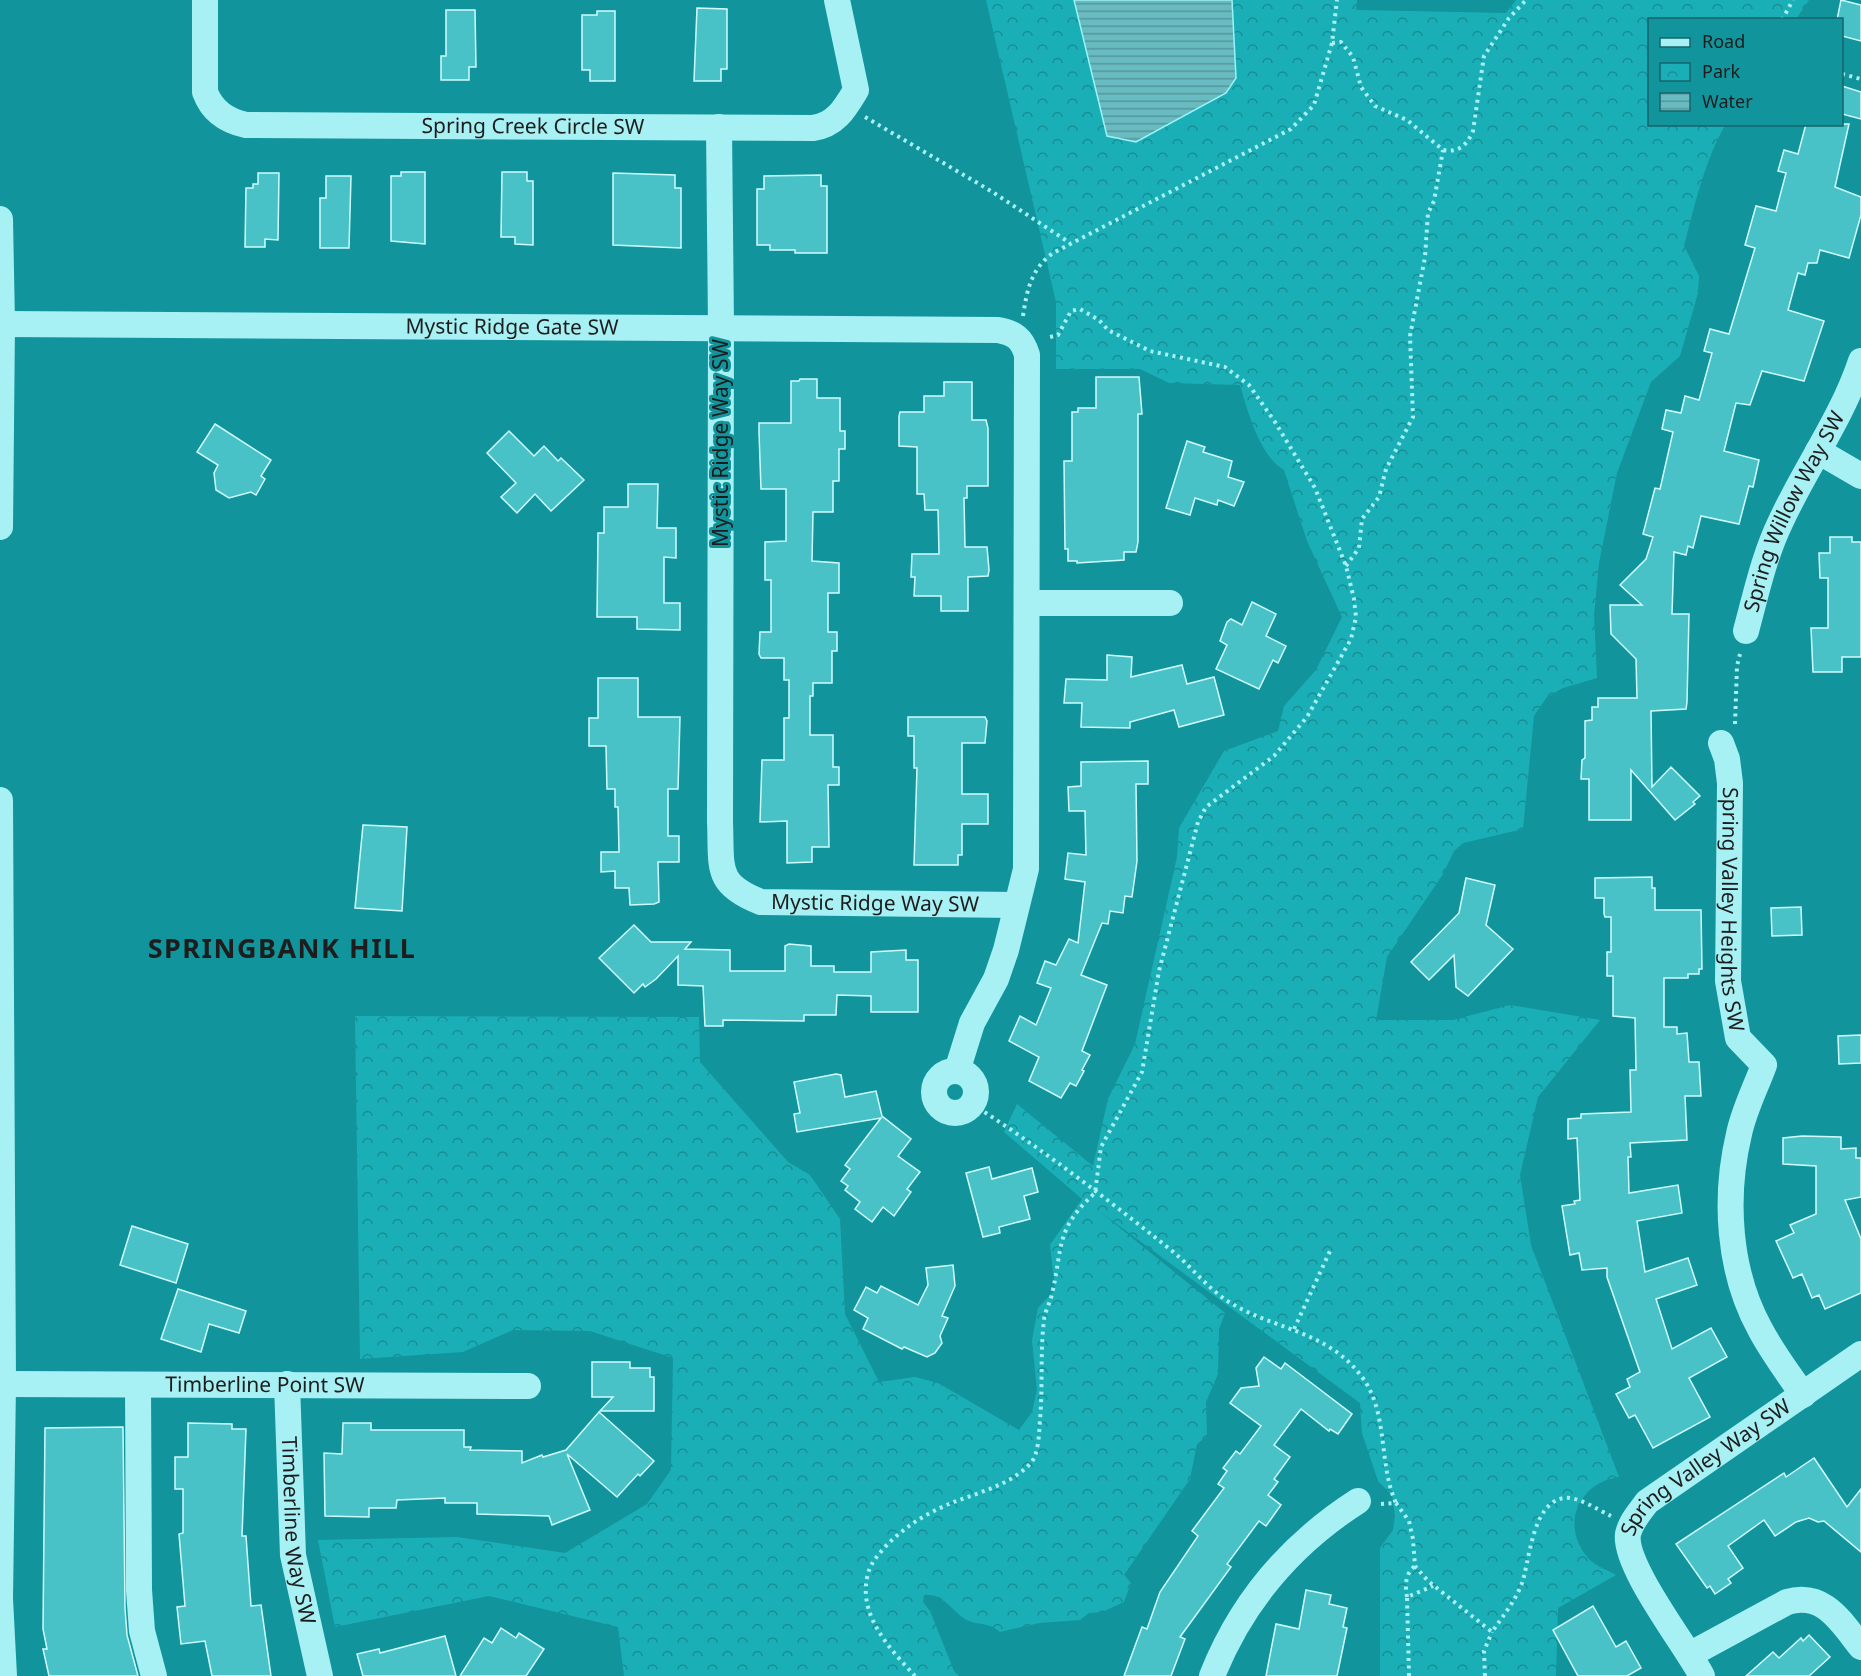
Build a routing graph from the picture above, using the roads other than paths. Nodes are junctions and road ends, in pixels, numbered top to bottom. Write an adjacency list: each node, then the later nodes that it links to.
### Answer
1 (205, 0): 3 (street, Spring Creek Circle SW)
2 (837, 0): 3 (street, Spring Creek Circle SW)
3 (718, 127): 6 (street, Mystic Ridge Way SW)
4 (0, 219): 5 (street)
5 (2, 324): 6 (street, Mystic Ridge Gate SW); 10 (street)
6 (721, 327): 11 (street, Mystic Ridge Gate SW); 16 (street, Mystic Ridge Way SW)
7 (1861, 361): 8 (street, Spring Willow Way SW)
8 (1818, 451): 9 (street); 13 (street, Spring Willow Way SW)
9 (1861, 476)
10 (0, 527)
11 (1028, 603): 12 (street); 16 (street)
12 (1170, 603)
13 (1746, 631)
14 (1724, 751): 23 (street, Spring Valley Heights SW)
15 (0, 800): 19 (street)
16 (1016, 905): 17 (street)
17 (957, 1071): 17 (street)
18 (1861, 1354): 23 (street, Spring Valley Way SW)
19 (3, 1384): 21 (street, Timberline Point SW); 27 (street)
20 (287, 1384): 21 (street, Timberline Point SW); 22 (street, Timberline Point SW); 29 (street, Timberline Way SW)
21 (138, 1385): 28 (street)
22 (528, 1386)
23 (1803, 1395): 26 (street, Spring Valley Way SW)
24 (1358, 1501): 30 (street)
25 (1861, 1647): 26 (street)
26 (1696, 1665)
27 (4, 1676)
28 (154, 1676)
29 (320, 1676)
30 (1212, 1676)

